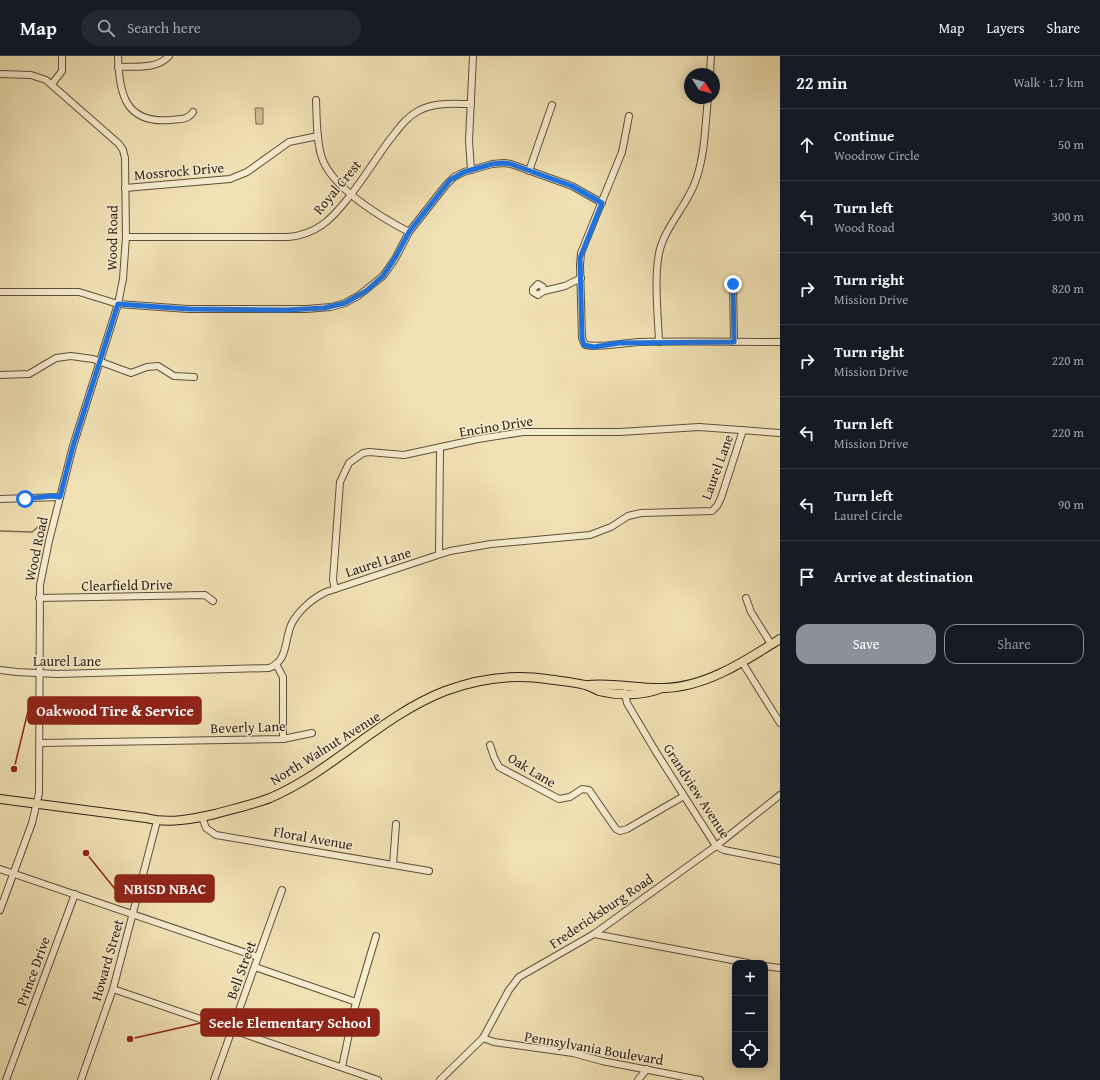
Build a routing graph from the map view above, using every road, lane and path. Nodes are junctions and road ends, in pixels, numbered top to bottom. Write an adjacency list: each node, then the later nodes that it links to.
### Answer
1 (62, 56): 9 (street)
2 (118, 56): 6 (street)
3 (169, 56): 6 (street)
4 (474, 56): 11 (street)
5 (711, 56): 7 (street)
6 (118, 67): 14 (street)
7 (710, 68)
8 (0, 74): 9 (street, Wood Road)
9 (52, 84): 19 (street, Wood Road)
10 (316, 100): 16 (street)
11 (471, 104): 17 (street); 20 (street, Royal Crest)
12 (707, 104): 29 (street)
13 (552, 105): 18 (street)
14 (193, 112)
15 (629, 116): 21 (street)
16 (318, 136): 19 (street, Mossrock Drive); 20 (street)
17 (471, 170): 18 (street); 22 (street)
18 (529, 171): 21 (street)
19 (125, 188): 23 (street, Wood Road)
20 (351, 192): 22 (street); 23 (street, Royal Crest)
21 (602, 203): 24 (street)
22 (409, 232): 28 (street)
23 (126, 237): 28 (street, Wood Road)
24 (581, 278): 26 (street); 29 (street)
25 (733, 284): 30 (street)
26 (544, 291)
27 (0, 292): 28 (street)
28 (118, 304): 32 (street, Wood Road)
29 (658, 342): 30 (street)
30 (734, 342): 31 (street)
31 (780, 342)
32 (99, 363): 33 (street); 34 (street); 38 (street, Wood Road)
33 (0, 375)
34 (194, 378)
35 (743, 430): 36 (street, Encino Drive); 37 (street, Encino Drive); 40 (street, Laurel Lane)
36 (780, 433)
37 (440, 448): 40 (street); 41 (street, Encino Drive)
38 (60, 497): 39 (street); 42 (street, Wood Road)
39 (0, 499)
40 (439, 554): 41 (street, Laurel Lane)
41 (335, 589): 48 (street, Laurel Lane)
42 (39, 598): 44 (street, Clearfield Drive); 50 (street, Wood Road)
43 (746, 598): 46 (street)
44 (213, 601)
45 (780, 639): 46 (main road, North Walnut Avenue)
46 (771, 644): 47 (main road, North Walnut Avenue)
47 (742, 662): 52 (main road, North Walnut Avenue); 54 (street)
48 (276, 664): 50 (street, Laurel Lane); 56 (street)
49 (0, 670): 50 (street, Laurel Lane)
50 (39, 674): 57 (street, Wood Road)
51 (587, 686): 52 (main road, North Walnut Avenue); 53 (main road, North Walnut Avenue); 63 (main road, North Walnut Avenue)
52 (662, 688): 53 (main road, North Walnut Avenue)
53 (625, 693): 60 (street, Grandview Avenue)
54 (780, 722)
55 (312, 733): 56 (street, Beverly Lane)
56 (283, 739): 57 (street, Beverly Lane)
57 (40, 744): 62 (street, Wood Road)
58 (490, 745): 60 (street, Oak Lane)
59 (780, 795): 66 (street, Fredericksburg Road)
60 (684, 796): 66 (street, Grandview Avenue)
61 (0, 799): 62 (main road, North Walnut Avenue)
62 (37, 805): 64 (main road, North Walnut Avenue); 71 (street, Wood Road)
63 (202, 817): 64 (main road, North Walnut Avenue); 68 (street, Floral Avenue)
64 (158, 821): 75 (street, Howard Street)
65 (396, 824): 68 (street)
66 (716, 846): 67 (street, Grandview Avenue); 76 (street, Fredericksburg Road)
67 (780, 861)
68 (393, 864): 70 (street, Floral Avenue)
69 (0, 869): 71 (street)
70 (429, 871)
71 (14, 873): 73 (street); 74 (street, Wood Road)
72 (282, 890): 78 (street, Bell Street)
73 (75, 894): 75 (street); 89 (street, Prince Drive)
74 (0, 910)
75 (132, 914): 78 (street); 83 (street, Howard Street)
76 (594, 934): 79 (street); 86 (street, Fredericksburg Road)
77 (376, 936): 84 (street)
78 (258, 957): 81 (street, Bell Street)
79 (732, 960)
80 (768, 966): 82 (street)
81 (254, 967): 84 (street); 85 (street, Bell Street)
82 (780, 968)
83 (112, 989): 85 (street); 90 (street, Howard Street)
84 (356, 1002): 87 (street)
85 (232, 1030): 87 (street); 91 (street, Bell Street)
86 (483, 1038): 88 (street, Pennsylvania Boulevard); 93 (street, Fredericksburg Road)
87 (342, 1067): 92 (street)
88 (647, 1069): 94 (street); 95 (street, Pennsylvania Boulevard)
89 (6, 1080)
90 (81, 1080)
91 (214, 1080)
92 (378, 1080)
93 (440, 1080)
94 (638, 1080)
95 (700, 1080)

